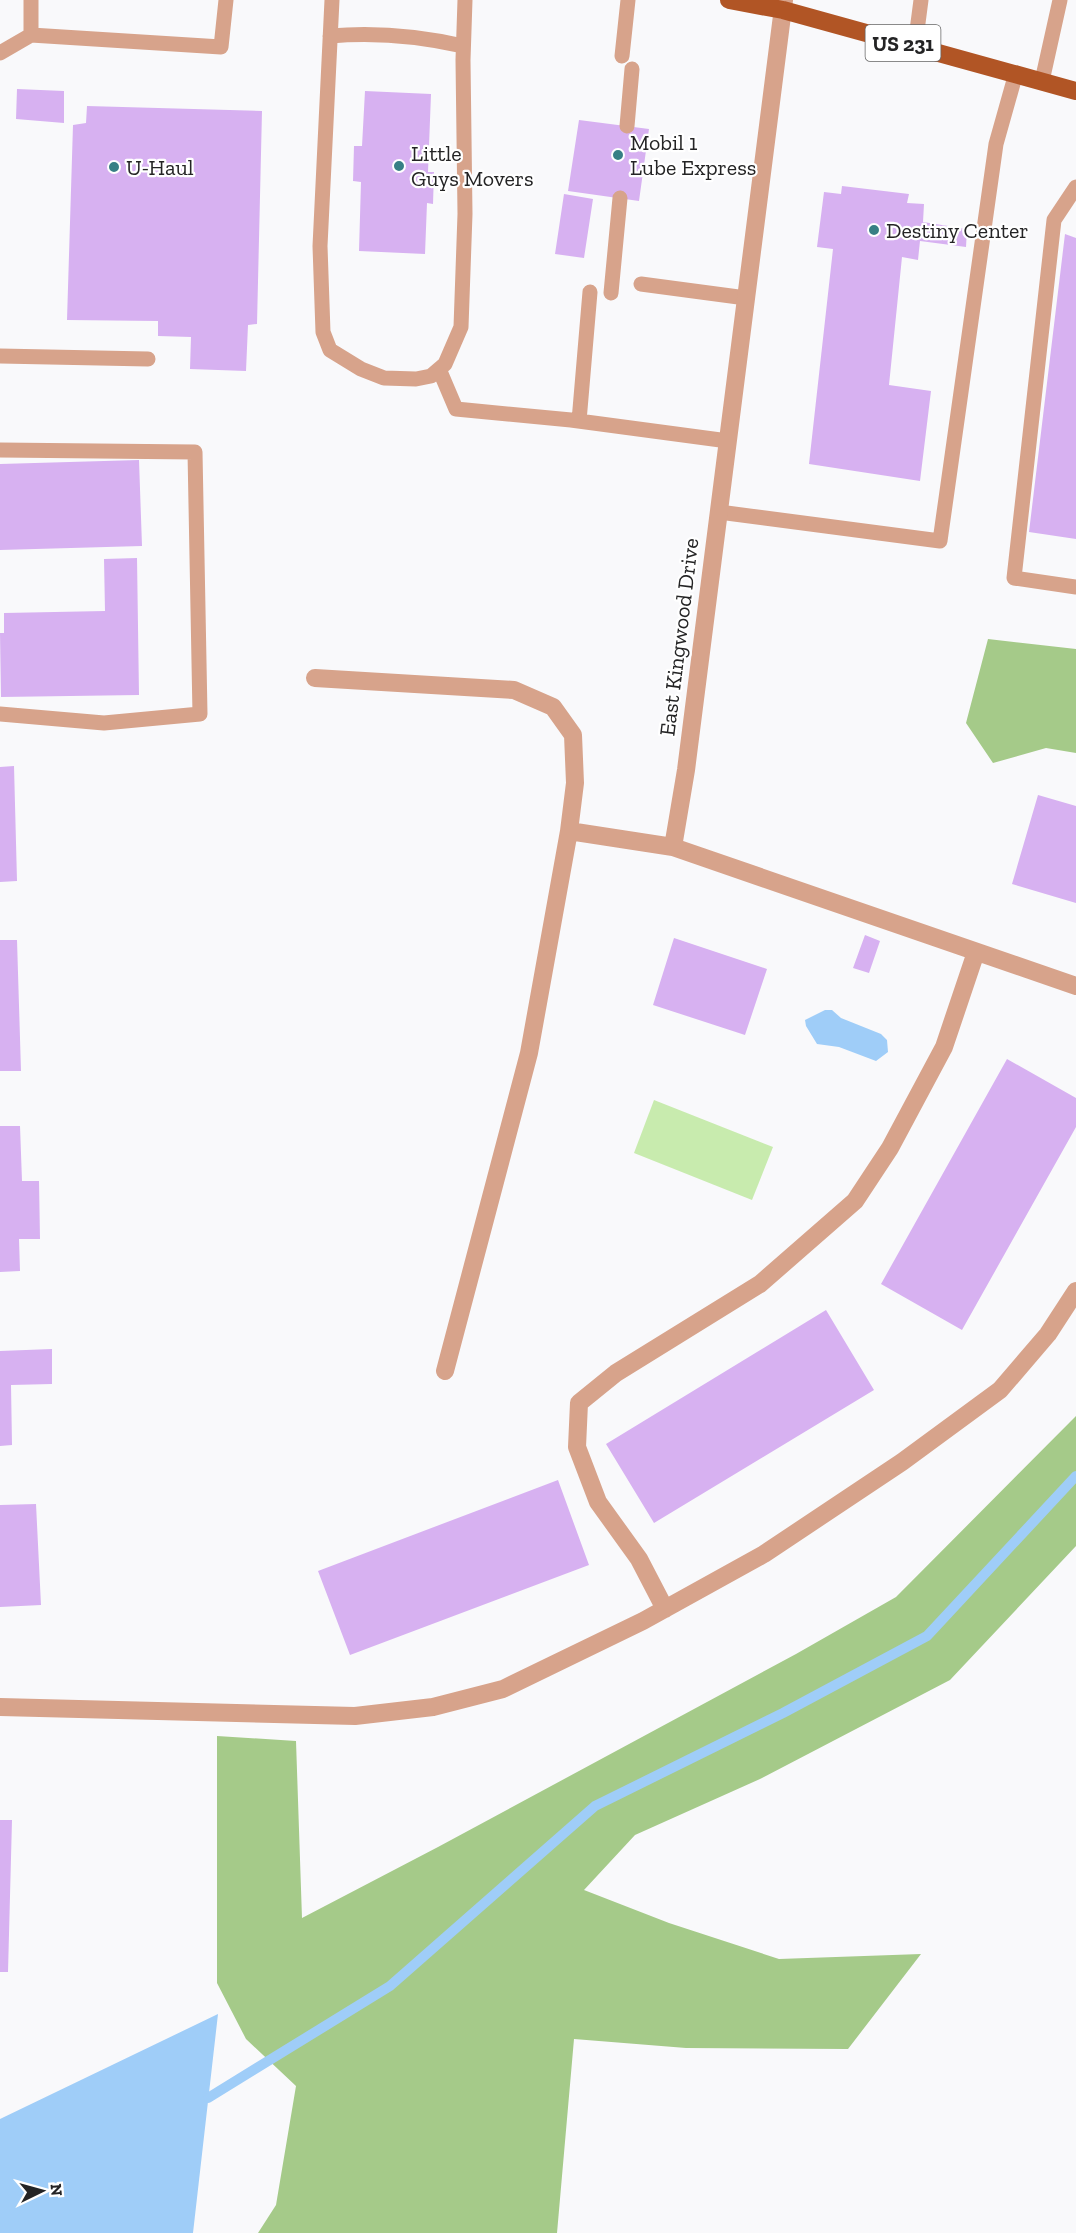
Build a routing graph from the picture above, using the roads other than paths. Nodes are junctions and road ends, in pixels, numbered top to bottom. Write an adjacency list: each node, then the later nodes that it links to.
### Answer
1 (32, 0): 10 (lane)
2 (226, 0): 10 (lane)
3 (332, 0): 11 (lane)
4 (465, 0): 12 (lane)
5 (628, 0): 15 (lane)
6 (729, 0): 9 (main road, US 231)
7 (921, 0): 13 (lane)
8 (1060, 0): 18 (lane)
9 (784, 5): 13 (main road, US 231); 26 (street, East Kingwood Drive)
10 (31, 35): 14 (lane)
11 (330, 36): 12 (lane); 29 (lane)
12 (463, 46): 29 (lane)
13 (915, 46): 17 (main road, US 231)
14 (0, 53)
15 (622, 56)
16 (632, 69): 20 (lane)
17 (1016, 73): 18 (main road, US 231); 33 (lane)
18 (1042, 81): 19 (main road, US 231)
19 (1076, 91)
20 (627, 126)
21 (1076, 187): 34 (lane)
22 (620, 198): 25 (lane)
23 (641, 284): 26 (lane)
24 (590, 292): 30 (lane)
25 (611, 293)
26 (746, 298): 31 (street, East Kingwood Drive)
27 (0, 356): 28 (lane)
28 (148, 359)
29 (439, 369): 30 (lane)
30 (579, 421): 31 (lane)
31 (728, 441): 33 (street, East Kingwood Drive)
32 (0, 450): 36 (lane)
33 (719, 512): 38 (street, East Kingwood Drive)
34 (1076, 586)
35 (315, 678): 37 (street)
36 (0, 714)
37 (568, 831): 38 (street); 42 (street)
38 (673, 847): 39 (street)
39 (976, 952): 40 (street); 43 (street)
40 (1076, 986)
41 (1076, 1292): 43 (street)
42 (445, 1371)
43 (665, 1609): 44 (street)
44 (0, 1707)

